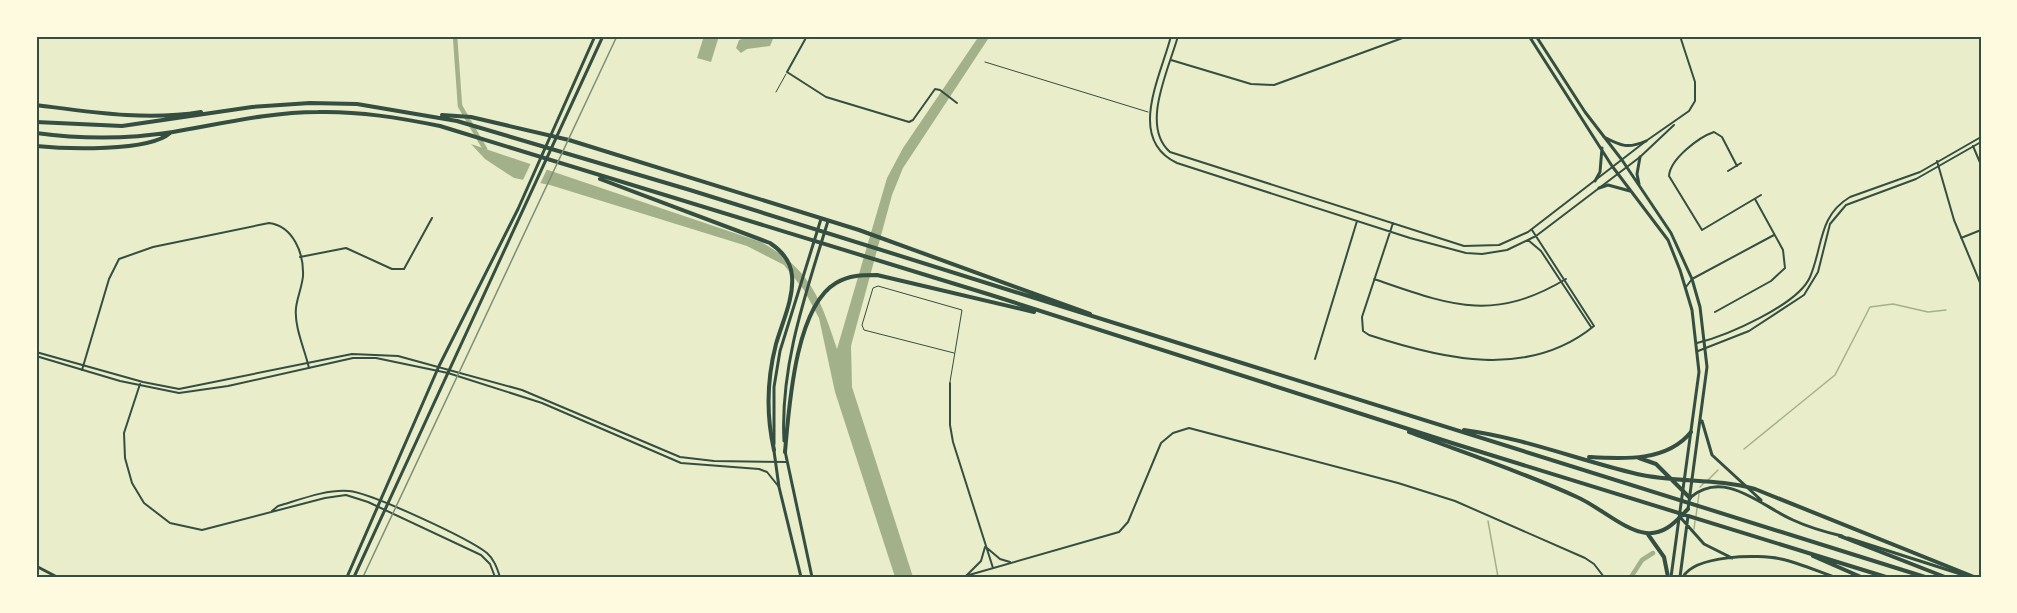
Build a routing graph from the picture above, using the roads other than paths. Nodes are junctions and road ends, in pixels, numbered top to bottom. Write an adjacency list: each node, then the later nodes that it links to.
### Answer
1 (595, 36): 84 (main road)
2 (603, 36): 86 (main road)
3 (807, 36): 12 (street)
4 (1171, 36): 17 (street)
5 (1178, 36): 10 (street)
6 (1408, 36): 10 (street)
7 (1529, 36): 30 (main road)
8 (1536, 36): 23 (main road)
9 (1680, 36): 20 (street)
10 (1171, 60): 53 (street)
11 (984, 62): 17 (lane)
12 (787, 72): 13 (lane); 14 (street)
13 (776, 92)
14 (957, 103)
15 (36, 105): 16 (highway)
16 (214, 113): 18 (highway); 19 (highway)
17 (1150, 113): 51 (street)
18 (438, 116): 50 (highway); 72 (highway)
19 (36, 122)
20 (1676, 122): 25 (street); 31 (street)
21 (171, 132): 22 (highway); 28 (highway); 40 (highway)
22 (36, 133)
23 (1603, 136): 25 (main road); 32 (main road)
24 (1981, 137): 26 (street)
25 (1646, 141): 32 (street)
26 (1971, 142): 29 (street); 33 (street)
27 (1981, 142): 29 (street)
28 (36, 146)
29 (1973, 146): 35 (street); 38 (street)
30 (1602, 147): 36 (main road); 43 (main road)
31 (1640, 157): 39 (street); 44 (main road)
32 (1622, 160): 36 (street); 39 (main road)
33 (1937, 161): 38 (street); 74 (street)
34 (1741, 163): 37 (street)
35 (1981, 165)
36 (1612, 166): 42 (main road); 43 (street)
37 (1737, 166): 41 (street); 48 (street)
38 (1940, 166): 59 (street); 76 (street)
39 (1627, 167): 42 (street); 44 (main road)
40 (578, 169): 70 (highway); 94 (highway)
41 (1728, 171)
42 (1617, 173): 45 (street); 46 (main road)
43 (1595, 181): 54 (street)
44 (1639, 186): 66 (main road)
45 (1599, 188): 46 (main road); 58 (street)
46 (1632, 192): 69 (main road)
47 (1761, 195): 48 (street)
48 (1755, 199): 57 (street)
49 (432, 218): 61 (street)
50 (821, 219): 52 (highway); 94 (main road)
51 (1357, 220): 56 (street); 80 (street)
52 (828, 221): 72 (highway); 95 (main road)
53 (1393, 223): 54 (street); 56 (street)
54 (1532, 230): 58 (street)
55 (1981, 230): 59 (street)
56 (1390, 231): 60 (street); 64 (street)
57 (1774, 235): 66 (street); 71 (street)
58 (1536, 236): 60 (street); 65 (street)
59 (1961, 238): 63 (street)
60 (1528, 240): 67 (street)
61 (300, 257): 81 (street); 82 (street)
62 (1981, 271): 63 (street)
63 (1976, 273): 68 (street)
64 (1374, 279): 67 (street); 73 (street)
65 (1566, 279): 67 (street); 73 (street)
66 (1692, 279): 69 (street); 74 (main road)
67 (1562, 281): 73 (street)
68 (1981, 285)
69 (1686, 287): 75 (main road)
70 (1038, 312): 91 (highway); 95 (highway)
71 (1715, 312)
72 (1113, 323): 92 (highway)
73 (1591, 329)
74 (1704, 341): 75 (street); 76 (main road)
75 (1697, 343): 77 (main road)
76 (1705, 350): 77 (street); 90 (main road)
77 (1698, 351): 93 (main road)
78 (954, 353): 78 (lane); 88 (lane)
79 (36, 354): 82 (street); 85 (street)
80 (1315, 359)
81 (308, 362): 83 (street); 84 (street); 87 (street)
82 (84, 366): 85 (street); 87 (street)
83 (309, 368): 84 (street); 89 (street)
84 (438, 369): 86 (street); 103 (main road)
85 (82, 370): 89 (street)
86 (449, 371): 99 (street); 100 (street); 105 (main road)
87 (141, 381): 89 (street)
88 (950, 383): 115 (street)
89 (140, 387): 109 (street)
90 (1701, 418): 102 (main road); 104 (main road)
91 (1398, 426): 113 (highway); 116 (highway)
92 (1454, 429): 96 (highway); 136 (highway)
93 (1691, 432): 97 (highway); 101 (main road)
94 (774, 450): 99 (main road)
95 (785, 452): 98 (main road)
96 (1580, 456): 97 (highway); 138 (highway)
97 (1635, 458): 101 (highway)
98 (787, 462): 99 (street); 128 (main road)
99 (775, 463): 100 (main road)
100 (779, 487): 127 (main road)
101 (1683, 491): 102 (highway); 107 (main road)
102 (1690, 498): 104 (main road); 107 (main road); 108 (main road)
103 (380, 502): 105 (street); 106 (main road); 109 (street)
104 (1764, 503): 114 (main road)
105 (388, 505): 110 (main road); 126 (street)
106 (378, 507): 109 (street); 110 (street); 123 (main road)
107 (1681, 507): 111 (main road)
108 (1688, 509): 111 (highway); 112 (main road)
109 (272, 511)
110 (385, 511): 124 (main road); 125 (street)
111 (1680, 517): 112 (main road); 113 (highway); 131 (main road)
112 (1687, 523): 117 (main road); 132 (main road)
113 (1647, 533): 131 (highway)
114 (1840, 536): 137 (highway); 138 (main road)
115 (985, 546): 118 (street); 120 (street); 121 (street)
116 (1808, 553): 134 (highway); 135 (highway)
117 (1734, 558): 132 (main road); 133 (main road)
118 (1012, 563): 120 (street); 130 (street)
119 (36, 566): 122 (main road)
120 (993, 568): 121 (street)
121 (966, 576): 129 (street)
122 (57, 577)
123 (347, 577)
124 (354, 577)
125 (495, 577)
126 (500, 577)
127 (801, 577)
128 (812, 577)
129 (962, 577)
130 (1604, 577)
131 (1669, 577)
132 (1681, 577)
133 (1834, 577)
134 (1862, 577)
135 (1886, 577)
136 (1925, 577)
137 (1945, 577)
138 (1972, 577)

